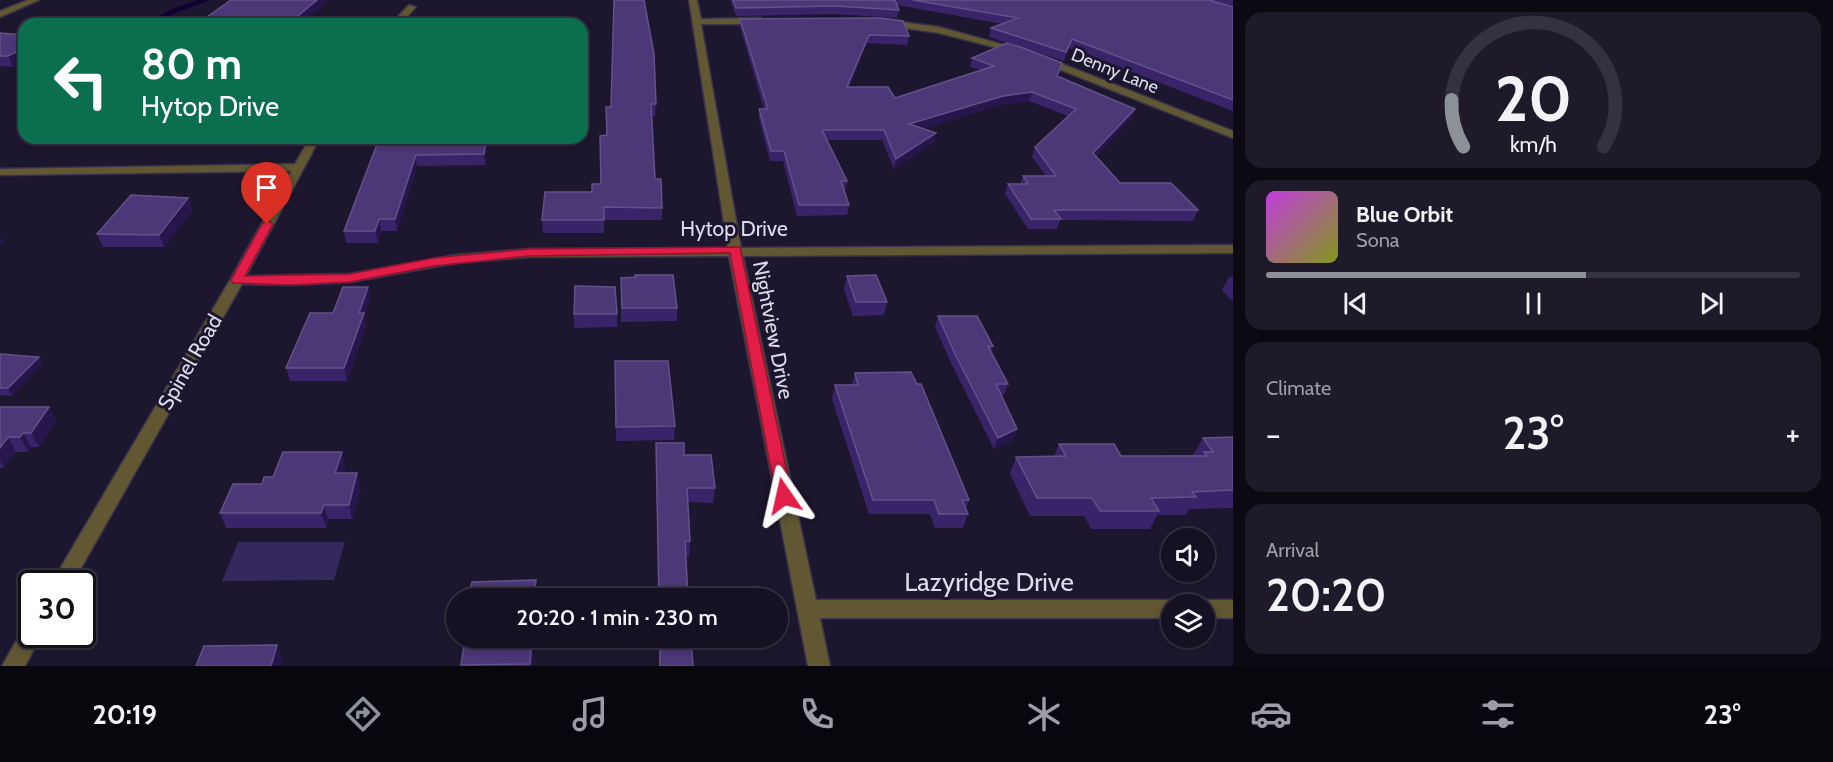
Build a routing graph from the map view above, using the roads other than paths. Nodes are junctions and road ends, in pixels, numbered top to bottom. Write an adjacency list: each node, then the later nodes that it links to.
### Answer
1 (35, 0): 4 (street)
2 (693, 0): 8 (street, Nightview Drive)
3 (412, 7): 5 (street)
4 (0, 14)
5 (402, 18)
6 (766, 21): 8 (street)
7 (879, 21): 9 (street, Denny Lane)
8 (697, 22): 14 (street, Nightview Drive)
9 (1233, 135)
10 (311, 144): 11 (street, Spinel Road)
11 (298, 167): 12 (street); 15 (street, Spinel Road)
12 (0, 172)
13 (1233, 249): 14 (street, Hytop Drive)
14 (735, 250): 15 (street, Hytop Drive); 17 (street, Nightview Drive)
15 (237, 280): 16 (street, Spinel Road)
16 (69, 570)
17 (806, 609): 18 (street, Lazyridge Drive); 23 (street, Nightview Drive)
18 (1161, 609)
19 (1215, 609): 20 (street)
20 (1233, 609)
21 (24, 648): 22 (street)
22 (13, 666)
23 (819, 666)

